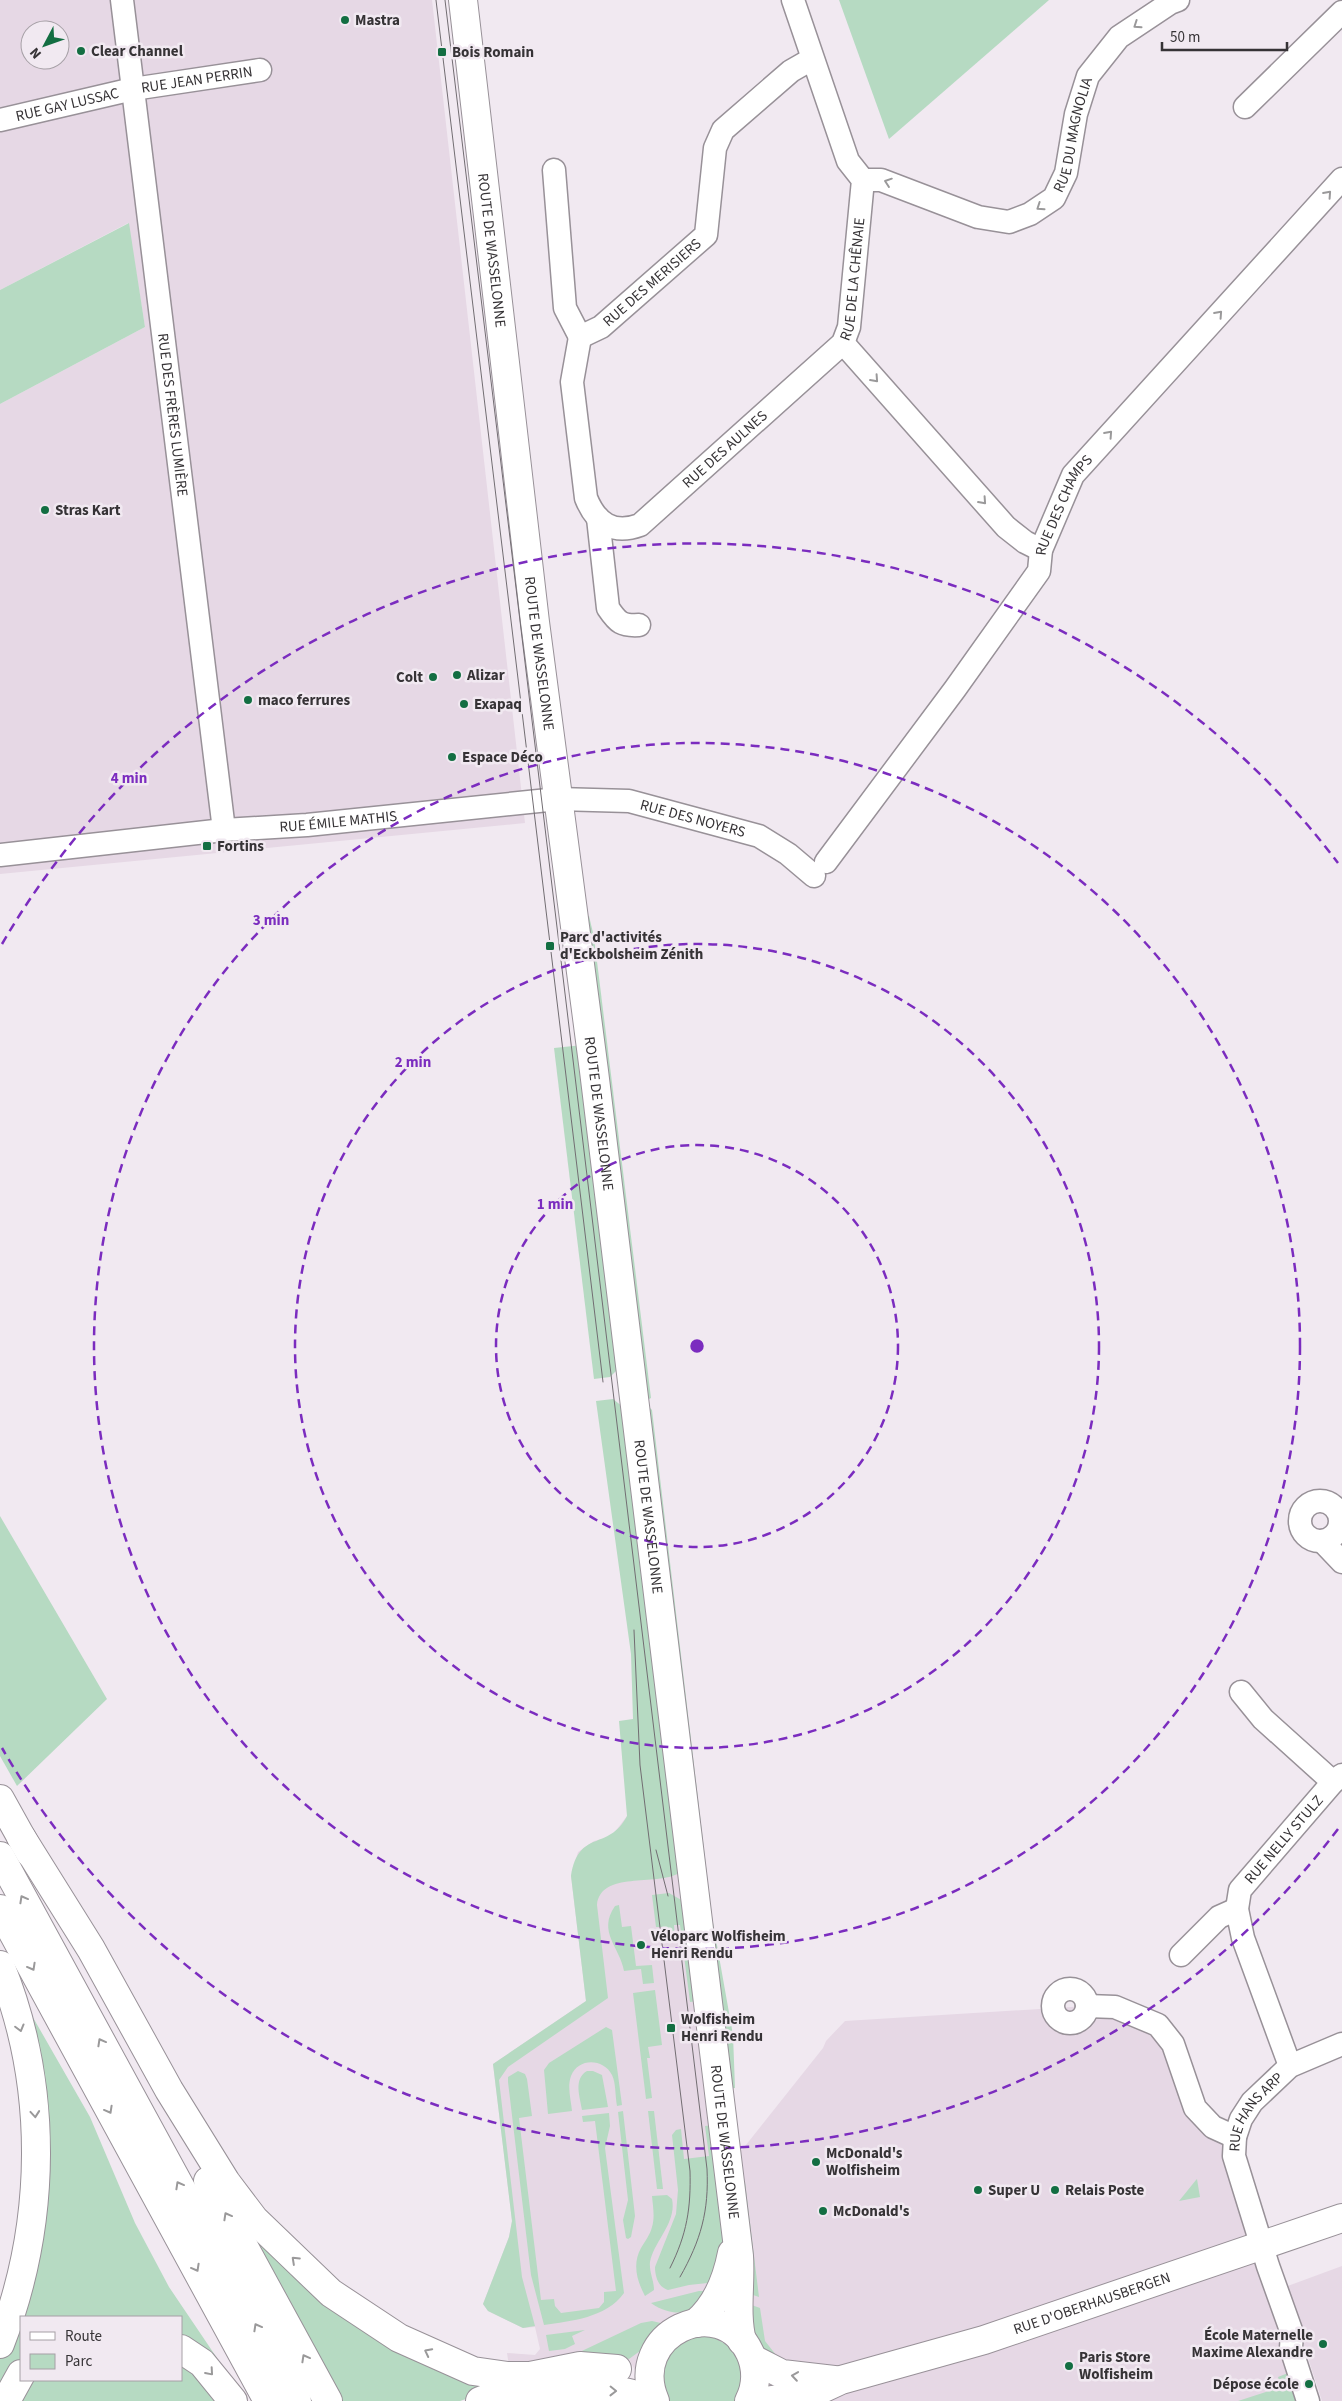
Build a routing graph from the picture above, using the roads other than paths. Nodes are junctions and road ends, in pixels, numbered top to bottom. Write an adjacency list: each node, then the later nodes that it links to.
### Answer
1 (122, 0): 8 (street, RUE DES FRÈRES LUMIÈRE)
2 (463, 0): 19 (main road, ROUTE DE WASSELONNE)
3 (792, 0): 6 (street)
4 (1178, 0): 13 (street, RUE DU MAGNOLIA, one-way to 13)
5 (1342, 12): 9 (street)
6 (812, 59): 13 (street); 14 (street, RUE DES MERISIERS)
7 (260, 70): 8 (street, RUE JEAN PERRIN)
8 (133, 89): 10 (street, RUE GAY LUSSAC); 20 (street, RUE DES FRÈRES LUMIÈRE)
9 (1245, 106)
10 (0, 120)
11 (554, 170): 14 (street)
12 (1342, 178): 17 (street, RUE DES CHAMPS, one-way to 12)
13 (863, 180): 15 (street, RUE DE LA CHÊNAIE)
14 (580, 337): 16 (street)
15 (842, 343): 16 (street, RUE DES AULNES); 17 (street, RUE DE LA CHÊNAIE, one-way to 17)
16 (598, 518): 18 (street)
17 (1041, 550): 22 (street, RUE DES CHAMPS)
18 (640, 624)
19 (558, 800): 20 (street, RUE ÉMILE MATHIS); 22 (street, RUE DES NOYERS); 40 (main road, ROUTE DE WASSELONNE)
20 (224, 830): 21 (street, RUE ÉMILE MATHIS)
21 (0, 855)
22 (820, 869)
23 (1322, 1541): 24 (street)
24 (1342, 1562)
25 (1241, 1692): 26 (street)
26 (1338, 1779): 31 (street, RUE NELLY STULZ)
27 (0, 1799): 28 (main road)
28 (21, 1837): 50 (main road, one-way to 28); 58 (main road, one-way to 28)
29 (0, 1856): 57 (main road, one-way to 29)
30 (0, 1909): 56 (main road, one-way to 56)
31 (1237, 1909): 32 (street); 36 (street, RUE NELLY STULZ)
32 (1181, 1955)
33 (0, 1965): 38 (main road, one-way to 38)
34 (1087, 2006): 37 (street)
35 (1342, 2044): 36 (street, RUE HANS ARP)
36 (1290, 2066): 37 (street, RUE HANS ARP)
37 (1235, 2137): 41 (street, RUE HANS ARP)
38 (36, 2169): 42 (main road); 44 (main road)
39 (1342, 2218): 41 (main road, RUE D'OBERHAUSBERGEN)
40 (735, 2229): 43 (main road); 46 (main road, ROUTE DE WASSELONNE)
41 (1262, 2247): 52 (main road, RUE D'OBERHAUSBERGEN); 63 (street, RUE HANS ARP)
42 (0, 2317)
43 (696, 2323): 46 (main road, RUE D'OBERHAUSBERGEN); 47 (main road)
44 (0, 2344)
45 (182, 2350): 55 (main road, one-way to 55)
46 (748, 2350): 52 (main road, RUE D'OBERHAUSBERGEN, one-way to 46); 61 (main road, ROUTE DE WASSELONNE)
47 (655, 2351): 49 (main road); 60 (main road)
48 (539, 2359): 50 (main road)
49 (617, 2369): 50 (main road); 59 (main road)
50 (473, 2371)
51 (20, 2376): 54 (main road)
52 (841, 2380): 62 (main road, RUE D'OBERHAUSBERGEN)
53 (538, 2400): 60 (main road, one-way to 60)
54 (6, 2401)
55 (233, 2401)
56 (268, 2401)
57 (297, 2401)
58 (328, 2401)
59 (480, 2401)
60 (654, 2401)
61 (749, 2401)
62 (765, 2401)
63 (1308, 2401)

